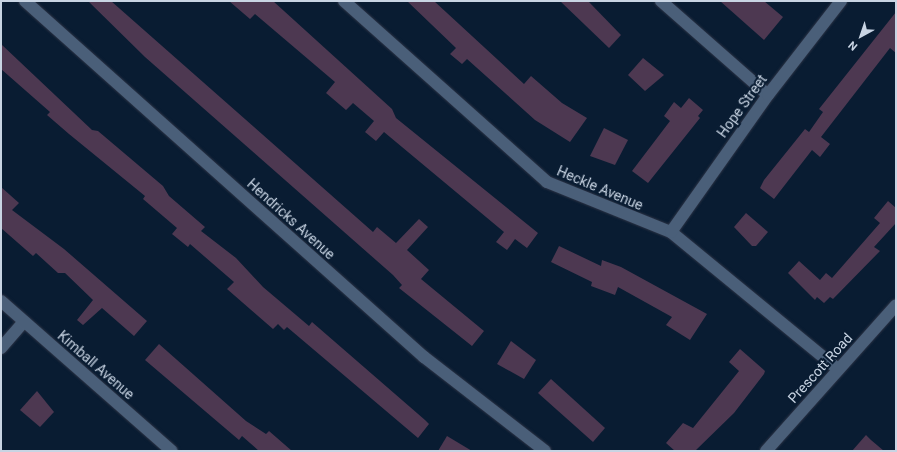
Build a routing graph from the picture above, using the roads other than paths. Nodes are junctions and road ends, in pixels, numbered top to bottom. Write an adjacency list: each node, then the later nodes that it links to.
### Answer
1 (25, 1): 13 (street, Hendricks Avenue)
2 (344, 1): 6 (street, Heckle Avenue)
3 (661, 1): 5 (street)
4 (841, 1): 5 (street, Hope Street)
5 (768, 95): 6 (street, Hope Street)
6 (671, 232): 11 (street, Heckle Avenue)
7 (1, 301): 9 (street, Kimball Avenue)
8 (896, 305): 11 (street, Prescott Road)
9 (24, 322): 10 (street); 12 (street, Kimball Avenue)
10 (1, 348)
11 (838, 369): 14 (street, Prescott Road)
12 (172, 451)
13 (545, 451)
14 (766, 451)

